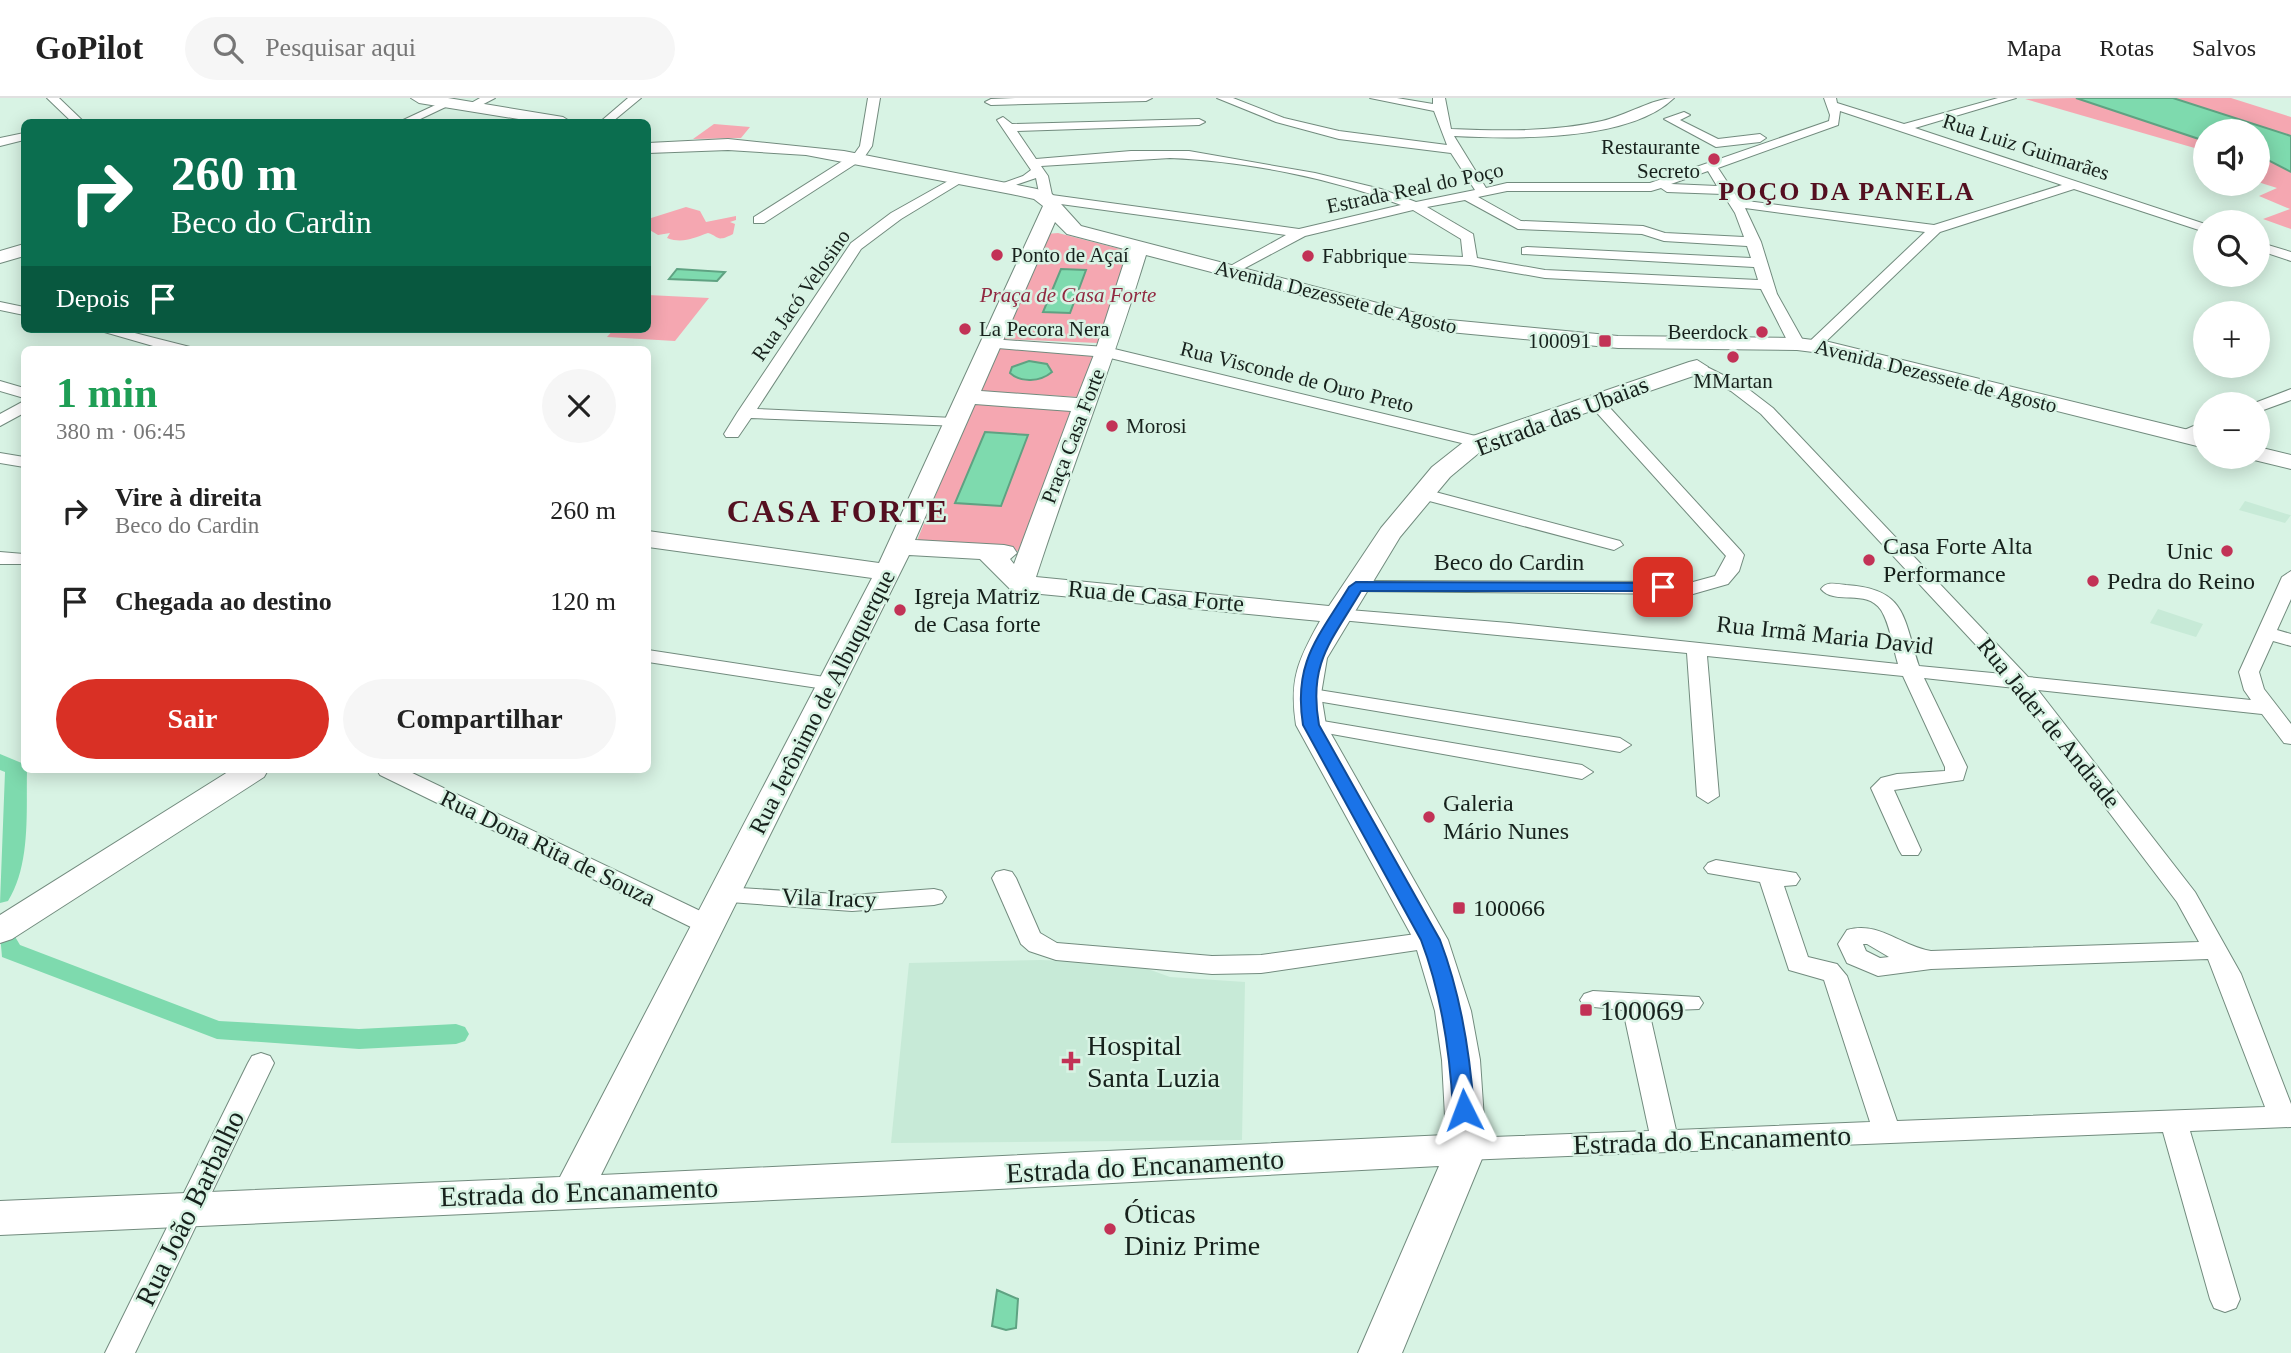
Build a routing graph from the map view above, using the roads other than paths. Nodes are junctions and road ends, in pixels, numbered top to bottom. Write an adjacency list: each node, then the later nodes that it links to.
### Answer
1 (54, 98): 18 (street)
2 (419, 98): 14 (main road)
3 (489, 98): 16 (street)
4 (635, 98): 21 (street)
5 (873, 98): 36 (street)
6 (1146, 98): 11 (street)
7 (1376, 98): 15 (street)
8 (1668, 98): 28 (street)
9 (2010, 98): 12 (street)
10 (1227, 99): 35 (street)
11 (990, 100): 26 (street)
12 (1991, 100): 23 (street)
13 (1832, 102): 22 (street, Rua Luiz Guimarães); 25 (street)
14 (448, 103): 16 (main road); 19 (street)
15 (1438, 103): 28 (street)
16 (470, 107): 20 (main road)
17 (1684, 115): 31 (street)
18 (75, 119)
19 (412, 119)
20 (544, 119)
21 (609, 119)
22 (1877, 120): 23 (street); 25 (street, Estrada Real do Poço); 27 (street, Rua Luiz Guimarães)
23 (1929, 121): 27 (street)
24 (1199, 122): 26 (street)
25 (1834, 123): 31 (street, Estrada Real do Poço)
26 (1009, 128): 37 (street)
27 (1904, 128): 40 (street, Rua Luiz Guimarães)
28 (1447, 132): 35 (street)
29 (651, 136): 33 (main road)
30 (21, 138): 32 (street)
31 (1793, 138): 38 (street, Estrada Real do Poço)
32 (0, 142)
33 (724, 143): 34 (main road, Avenida Dezessete de Agosto); 36 (main road, Avenida Dezessete de Agosto)
34 (651, 148)
35 (1457, 150): 44 (street)
36 (859, 156): 39 (main road, Avenida Dezessete de Agosto); 50 (street)
37 (1037, 166): 41 (street); 47 (street); 49 (street)
38 (1711, 167): 42 (street, Estrada Real do Poço); 43 (street)
39 (961, 179): 41 (main road, Avenida Dezessete de Agosto); 92 (street, Rua Jacó Velosino)
40 (2074, 185): 51 (street, Rua Luiz Guimarães); 54 (street)
41 (1001, 186): 49 (main road, Avenida Dezessete de Agosto)
42 (1651, 187): 43 (street); 44 (street, Estrada Real do Poço)
43 (1729, 190): 46 (street)
44 (1482, 191): 45 (street, Estrada Real do Poço)
45 (1464, 194): 47 (street, Estrada Real do Poço); 52 (street)
46 (1736, 203): 54 (street); 57 (street)
47 (1415, 204): 55 (street, Estrada Real do Poço); 67 (street)
48 (1099, 205): 49 (street); 49 (street); 55 (street)
49 (1053, 206): 58 (main road, Avenida Dezessete de Agosto); 78 (main road, Rua Jerônimo de Albuquerque)
50 (760, 220)
51 (2193, 224)
52 (1518, 225): 53 (street); 61 (street)
53 (1586, 228): 56 (street); 62 (street)
54 (1935, 229): 79 (street)
55 (1300, 233): 70 (street, Estrada Real do Poço)
56 (1653, 234): 57 (street); 66 (street)
57 (1754, 242): 68 (street)
58 (1138, 248): 70 (main road, Avenida Dezessete de Agosto); 82 (main road, Praça Casa Forte)
59 (2270, 250): 64 (street)
60 (21, 251): 63 (main road)
61 (1527, 251): 62 (street); 69 (street)
62 (1590, 254): 66 (street)
63 (0, 257)
64 (2291, 257)
65 (1397, 258): 67 (street)
66 (1652, 258): 68 (street)
67 (1470, 261): 69 (street)
68 (1760, 263): 71 (street)
69 (1527, 269): 71 (street)
70 (1230, 272): 77 (main road, Avenida Dezessete de Agosto)
71 (1767, 285): 79 (street)
72 (0, 306): 73 (street)
73 (21, 310)
74 (117, 333): 76 (street)
75 (147, 333): 76 (street)
76 (138, 338): 80 (street); 81 (street)
77 (1673, 343): 83 (main road, Rua Jader de Andrade)
78 (991, 344): 82 (street); 87 (main road, Rua Jerônimo de Albuquerque)
79 (1805, 345): 83 (main road, Avenida Dezessete de Agosto); 97 (main road, Avenida Dezessete de Agosto)
80 (125, 346)
81 (169, 346)
82 (1106, 352): 90 (main road, Praça Casa Forte); 99 (street, Rua Visconde de Ouro Preto)
83 (1699, 356): 88 (main road, Estrada das Ubaias); 122 (street, Rua Jader de Andrade)
84 (0, 386): 85 (street)
85 (21, 392)
86 (2291, 394): 89 (street)
87 (968, 397): 90 (main road); 94 (main road, Rua Jerônimo de Albuquerque)
88 (1594, 400): 99 (main road, Estrada das Ubaias); 114 (street, Beco do Cardin)
89 (2270, 402)
90 (1085, 405): 108 (main road, Praça Casa Forte)
91 (21, 407): 93 (street)
92 (745, 413): 94 (street); 96 (street, Rua Jacó Velosino)
93 (0, 421)
94 (954, 423): 111 (main road, Rua Jerônimo de Albuquerque)
95 (2193, 430): 97 (street)
96 (732, 434)
97 (2181, 435): 98 (main road, Avenida Dezessete de Agosto)
98 (2193, 438)
99 (1478, 442): 104 (main road, Estrada das Ubaias)
100 (2270, 457): 103 (main road)
101 (0, 458): 102 (street)
102 (21, 461)
103 (2291, 462)
104 (1424, 494): 106 (street); 114 (main road, Estrada das Ubaias)
105 (651, 539): 111 (main road)
106 (1614, 545)
107 (987, 552): 108 (main road); 111 (main road); 113 (main road)
108 (1030, 555): 113 (main road, Praça Casa Forte)
109 (0, 558): 110 (street)
110 (21, 559)
111 (894, 559): 123 (main road, Rua Jerônimo de Albuquerque)
112 (2291, 577): 117 (street)
113 (1020, 584): 116 (main road, Rua de Casa Forte)
114 (1356, 587): 116 (main road, Estrada das Ubaias)
115 (1830, 589): 121 (street)
116 (1337, 615): 119 (street, Rua Irmã Maria David); 125 (main road, Estrada das Ubaias)
117 (2266, 633): 118 (street); 124 (street)
118 (2291, 640)
119 (1696, 648): 121 (street, Rua Irmã Maria David); 131 (street)
120 (651, 656): 123 (street)
121 (1910, 670): 122 (street, Rua Irmã Maria David); 132 (street)
122 (2022, 683): 124 (street, Rua Irmã Maria David); 140 (street, Rua Jader de Andrade)
123 (831, 684): 135 (main road, Rua Jerônimo de Albuquerque)
124 (2266, 708): 126 (street)
125 (1308, 709): 127 (street); 130 (street); 139 (main road)
126 (2291, 738)
127 (1620, 745)
128 (248, 773): 138 (main road)
129 (394, 773): 137 (street, Rua Dona Rita de Souza)
130 (1582, 774)
131 (1708, 796)
132 (1910, 850)
133 (1716, 868): 148 (street)
134 (1004, 878): 139 (street)
135 (724, 895): 136 (street, Vila Iracy); 137 (main road, Rua Jerônimo de Albuquerque)
136 (934, 897)
137 (708, 925): 151 (main road, Rua Jerônimo de Albuquerque)
138 (0, 931)
139 (1431, 940): 150 (main road)
140 (2218, 950): 141 (street); 146 (street, Rua Jader de Andrade)
141 (1931, 960)
142 (1592, 1000): 143 (street)
143 (1634, 1001): 144 (street); 149 (street)
144 (1690, 1003)
145 (261, 1063): 152 (street, Rua João Barbalho)
146 (2286, 1116): 147 (street, Estrada do Encanamento)
147 (2173, 1120): 148 (street, Estrada do Encanamento); 154 (street)
148 (1887, 1133): 149 (street, Estrada do Encanamento)
149 (1665, 1142): 150 (street, Estrada do Encanamento)
150 (1466, 1149): 151 (main road, Estrada do Encanamento); 156 (main road)
151 (573, 1191): 152 (main road, Estrada do Encanamento)
152 (188, 1210): 153 (main road, Estrada do Encanamento); 155 (street, Rua João Barbalho)
153 (0, 1218)
154 (2225, 1299)
155 (120, 1353)
156 (1380, 1353)

